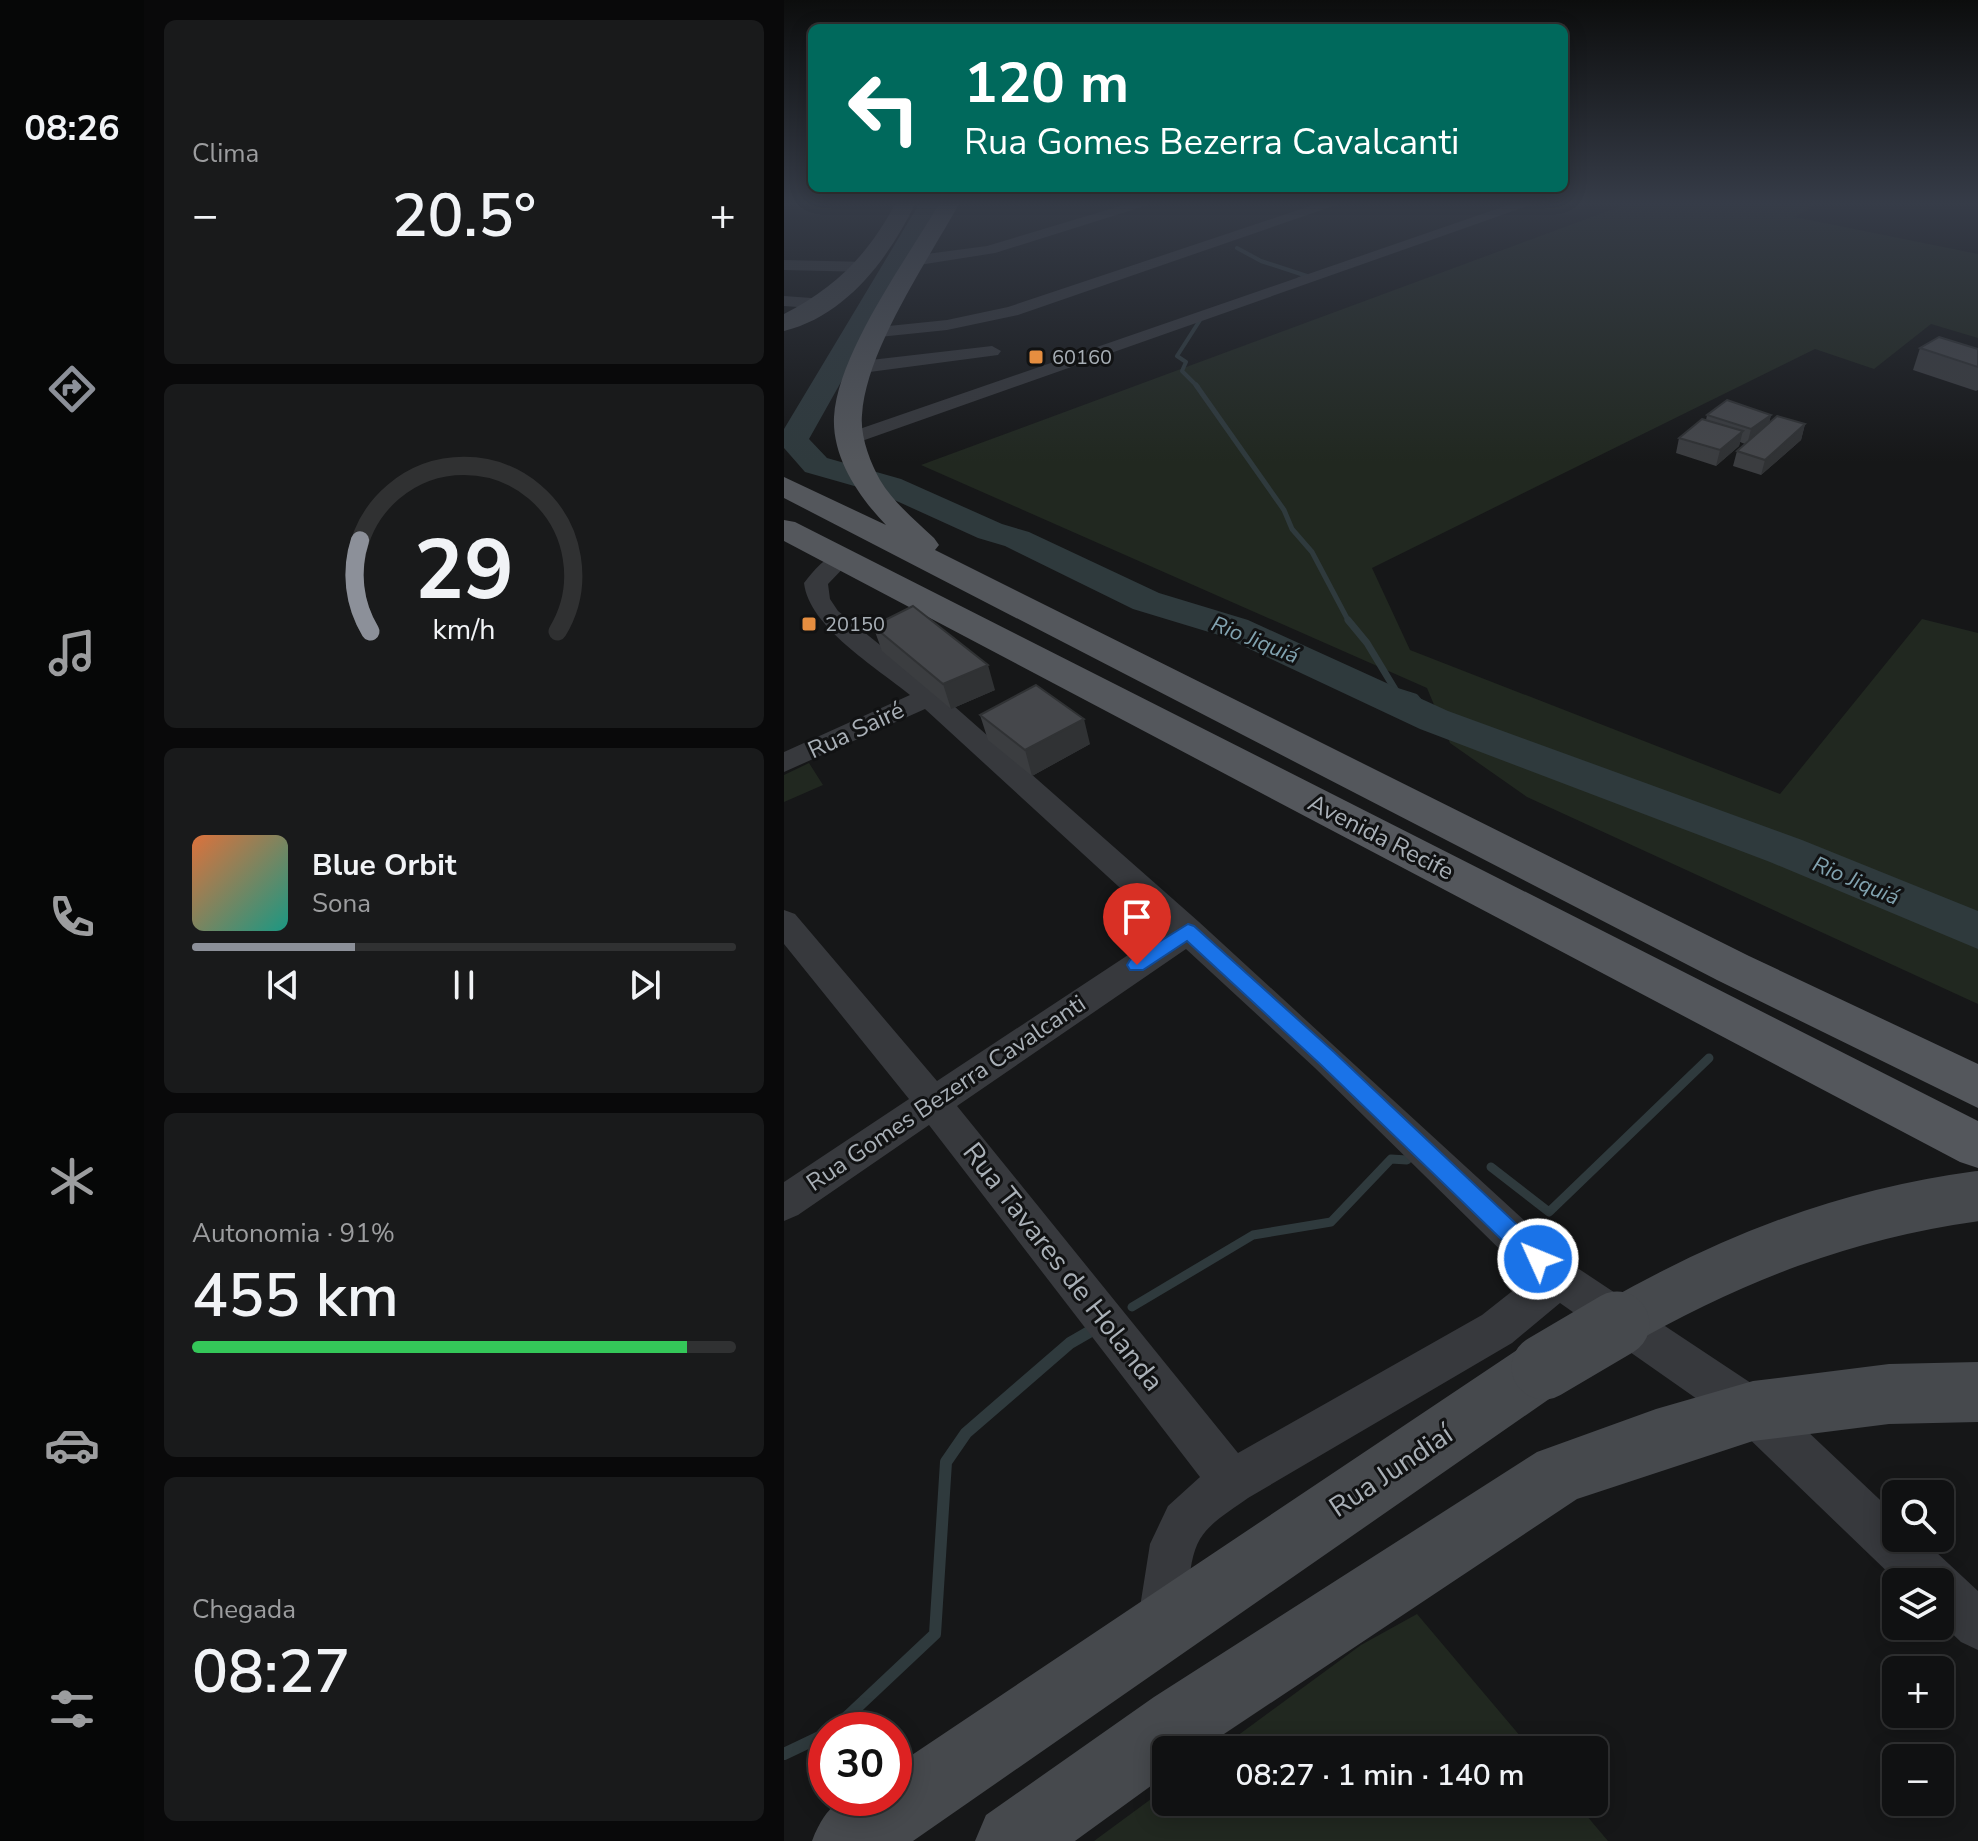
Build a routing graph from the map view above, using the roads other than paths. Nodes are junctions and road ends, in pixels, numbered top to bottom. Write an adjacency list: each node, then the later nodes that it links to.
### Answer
1 (844, 290): 6 (main road)
2 (902, 290): 8 (main road)
3 (1075, 290): 8 (street)
4 (1280, 290): 11 (street)
5 (784, 301): 6 (street)
6 (825, 304): 7 (main road)
7 (784, 324)
8 (879, 332): 10 (main road)
9 (992, 351): 10 (street)
10 (862, 367): 11 (main road)
11 (859, 459): 15 (main road)
12 (784, 486): 15 (main road, Avenida Recife)
13 (784, 529): 14 (main road, Avenida Recife)
14 (840, 559): 16 (street); 22 (main road, Avenida Recife)
15 (947, 571): 20 (main road, Avenida Recife)
16 (928, 697): 17 (street, Rua Sairé); 19 (street)
17 (784, 763)
18 (784, 922): 21 (street, Rua Tavares de Holanda)
19 (1188, 931): 21 (street, Rua Gomes Bezerra Cavalcanti); 25 (street)
20 (1978, 1087)
21 (932, 1101): 24 (street, Rua Gomes Bezerra Cavalcanti); 28 (street, Rua Tavares de Holanda)
22 (1978, 1146)
23 (1978, 1196): 32 (main road, Rua Jundiaí, bridge)
24 (784, 1203)
25 (1559, 1279): 27 (street); 28 (street)
26 (1978, 1392): 27 (main road)
27 (1753, 1411): 29 (street); 34 (main road)
28 (1232, 1482): 32 (street)
29 (1918, 1568)
30 (1954, 1602): 31 (street)
31 (1978, 1625)
32 (1162, 1626): 33 (main road, Rua Jundiaí)
33 (849, 1841)
34 (1012, 1841)

